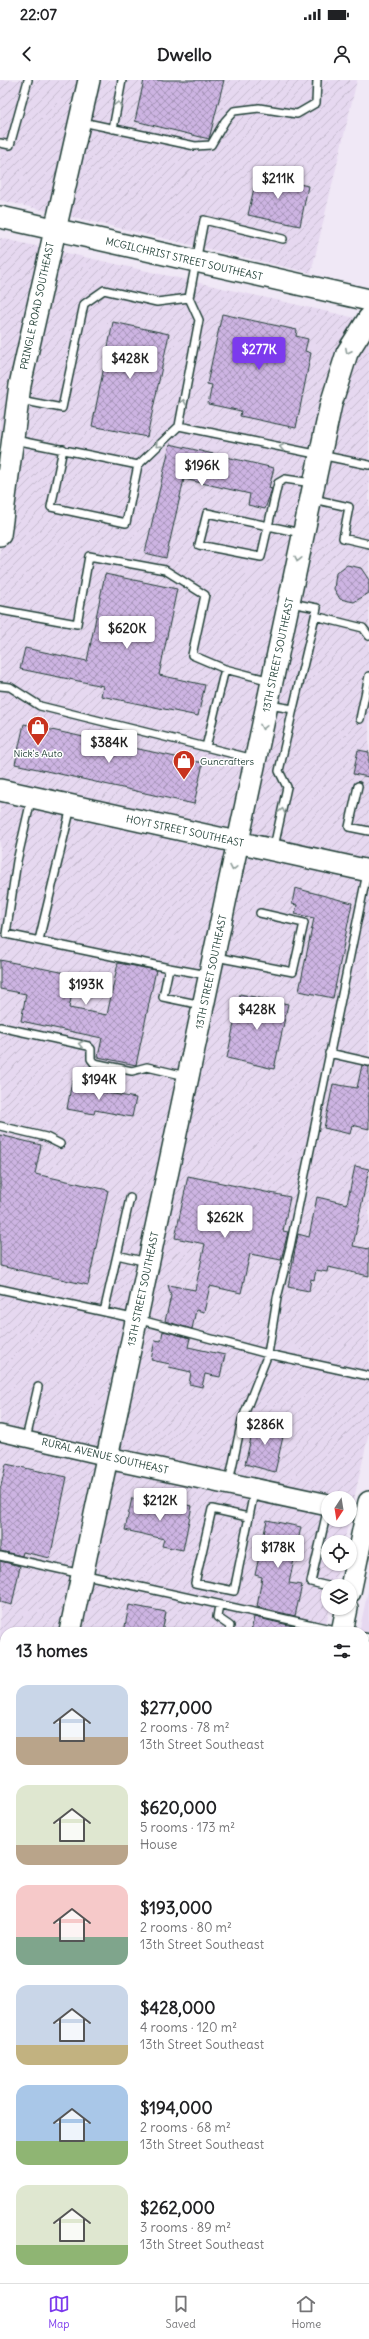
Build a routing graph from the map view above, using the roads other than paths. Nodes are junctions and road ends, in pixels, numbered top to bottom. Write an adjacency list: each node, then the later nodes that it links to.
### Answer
1 (28, 80): 7 (lane)
2 (88, 80): 5 (main road, PRINGLE ROAD SOUTHEAST)
3 (122, 80): 6 (lane, one-way to 3)
4 (317, 80): 6 (lane)
5 (79, 122): 6 (lane); 9 (main road, PRINGLE ROAD SOUTHEAST)
6 (112, 129)
7 (0, 143)
8 (0, 217): 9 (main road, MCGILCHRIST STREET SOUTHEAST)
9 (54, 230): 11 (main road, MCGILCHRIST STREET SOUTHEAST); 15 (main road, PRINGLE ROAD SOUTHEAST)
10 (283, 239): 11 (lane)
11 (197, 262): 12 (lane); 13 (main road, MCGILCHRIST STREET SOUTHEAST)
12 (189, 298): 15 (lane); 16 (lane, one-way to 12)
13 (369, 300)
14 (369, 318): 19 (main road, 13TH STREET SOUTHEAST, one-way to 19)
15 (18, 399): 17 (main road, PRINGLE ROAD SOUTHEAST)
16 (179, 426): 19 (lane, one-way to 16); 20 (lane, one-way to 20)
17 (12, 439): 18 (lane); 25 (main road, PRINGLE ROAD SOUTHEAST)
18 (63, 449): 20 (lane); 20 (lane)
19 (320, 455): 21 (lane); 22 (main road, 13TH STREET SOUTHEAST)
20 (138, 465)
21 (369, 465)
22 (313, 491): 23 (lane); 24 (main road, 13TH STREET SOUTHEAST); 26 (lane)
23 (268, 526): 23 (lane); 24 (lane)
24 (304, 533): 27 (main road, 13TH STREET SOUTHEAST, one-way to 27)
25 (0, 535)
26 (369, 544)
27 (289, 602): 29 (lane); 33 (main road, 13TH STREET SOUTHEAST)
28 (0, 610): 31 (lane)
29 (315, 616): 30 (lane); 36 (lane)
30 (369, 636)
31 (225, 669): 33 (lane); 38 (lane)
32 (369, 676): 37 (lane)
33 (273, 681): 35 (main road, 13TH STREET SOUTHEAST)
34 (0, 686): 38 (lane)
35 (267, 704): 36 (lane); 39 (main road, 13TH STREET SOUTHEAST, one-way to 39)
36 (293, 709): 46 (lane, one-way to 36)
37 (360, 719)
38 (206, 747): 39 (lane)
39 (256, 760): 45 (main road, 13TH STREET SOUTHEAST)
40 (358, 786): 44 (lane)
41 (0, 790): 42 (main road, HOYT STREET SOUTHEAST)
42 (31, 798): 43 (main road, HOYT STREET SOUTHEAST); 49 (lane)
43 (71, 806): 45 (main road, HOYT STREET SOUTHEAST); 49 (lane)
44 (369, 831)
45 (238, 842): 46 (main road, HOYT STREET SOUTHEAST); 50 (main road, 13TH STREET SOUTHEAST, one-way to 50)
46 (274, 850): 47 (main road, HOYT STREET SOUTHEAST)
47 (368, 871): 54 (lane)
48 (260, 913): 50 (lane)
49 (39, 940): 51 (lane)
50 (212, 966): 51 (lane); 52 (main road, 13TH STREET SOUTHEAST)
51 (170, 968): 52 (lane)
52 (204, 1005): 56 (main road, 13TH STREET SOUTHEAST)
53 (0, 1027): 56 (lane, one-way to 53)
54 (329, 1053): 55 (lane); 65 (lane)
55 (369, 1062)
56 (189, 1076): 61 (main road, 13TH STREET SOUTHEAST)
57 (0, 1126): 58 (lane)
58 (60, 1144)
59 (130, 1198): 60 (lane)
60 (117, 1255): 61 (lane); 63 (lane)
61 (149, 1263): 64 (main road, 13TH STREET SOUTHEAST)
62 (0, 1289): 63 (lane)
63 (104, 1312): 64 (lane)
64 (137, 1319): 65 (lane); 70 (main road, 13TH STREET SOUTHEAST)
65 (268, 1354): 66 (lane); 71 (lane)
66 (369, 1376)
67 (38, 1387): 69 (lane)
68 (0, 1433): 69 (street, RURAL AVENUE SOUTHEAST)
69 (26, 1439): 70 (street, RURAL AVENUE SOUTHEAST)
70 (108, 1458): 71 (main road, RURAL AVENUE SOUTHEAST); 78 (main road, 13TH STREET SOUTHEAST)
71 (229, 1484): 72 (main road, RURAL AVENUE SOUTHEAST)
72 (254, 1490): 73 (main road, RURAL AVENUE SOUTHEAST); 75 (lane)
73 (321, 1504)
74 (364, 1510): 79 (main road)
75 (248, 1517): 75 (lane)
76 (323, 1527): 80 (lane)
77 (0, 1556): 78 (lane)
78 (82, 1575): 81 (lane); 83 (main road, 13TH STREET SOUTHEAST)
79 (352, 1579)
80 (321, 1584)
81 (219, 1605): 84 (lane); 85 (lane)
82 (346, 1615): 86 (main road)
83 (71, 1627)
84 (230, 1627)
85 (319, 1627)
86 (343, 1627)

